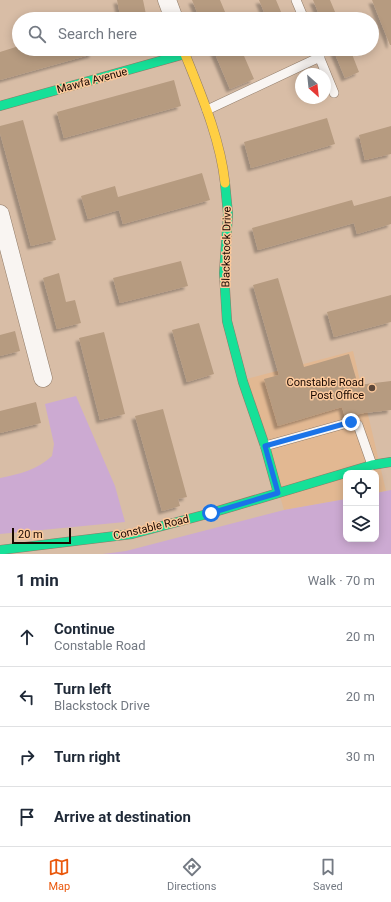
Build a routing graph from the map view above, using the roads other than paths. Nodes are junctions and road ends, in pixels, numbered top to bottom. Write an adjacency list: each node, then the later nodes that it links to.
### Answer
1 (167, 0): 3 (street)
2 (296, 0): 4 (lane)
3 (171, 12)
4 (301, 12)
5 (170, 56): 10 (street, Mawfa Avenue)
6 (186, 56): 11 (street, Blackstock Drive)
7 (312, 56): 11 (lane)
8 (319, 56): 9 (lane)
9 (334, 93)
10 (0, 106)
11 (207, 110): 14 (street, Blackstock Drive)
12 (0, 214): 13 (street)
13 (43, 378)
14 (265, 446): 16 (lane); 17 (street, Blackstock Drive)
15 (391, 462): 16 (street, Constable Road)
16 (372, 465): 17 (street, Constable Road)
17 (278, 493): 18 (street, Constable Road)
18 (0, 550)

